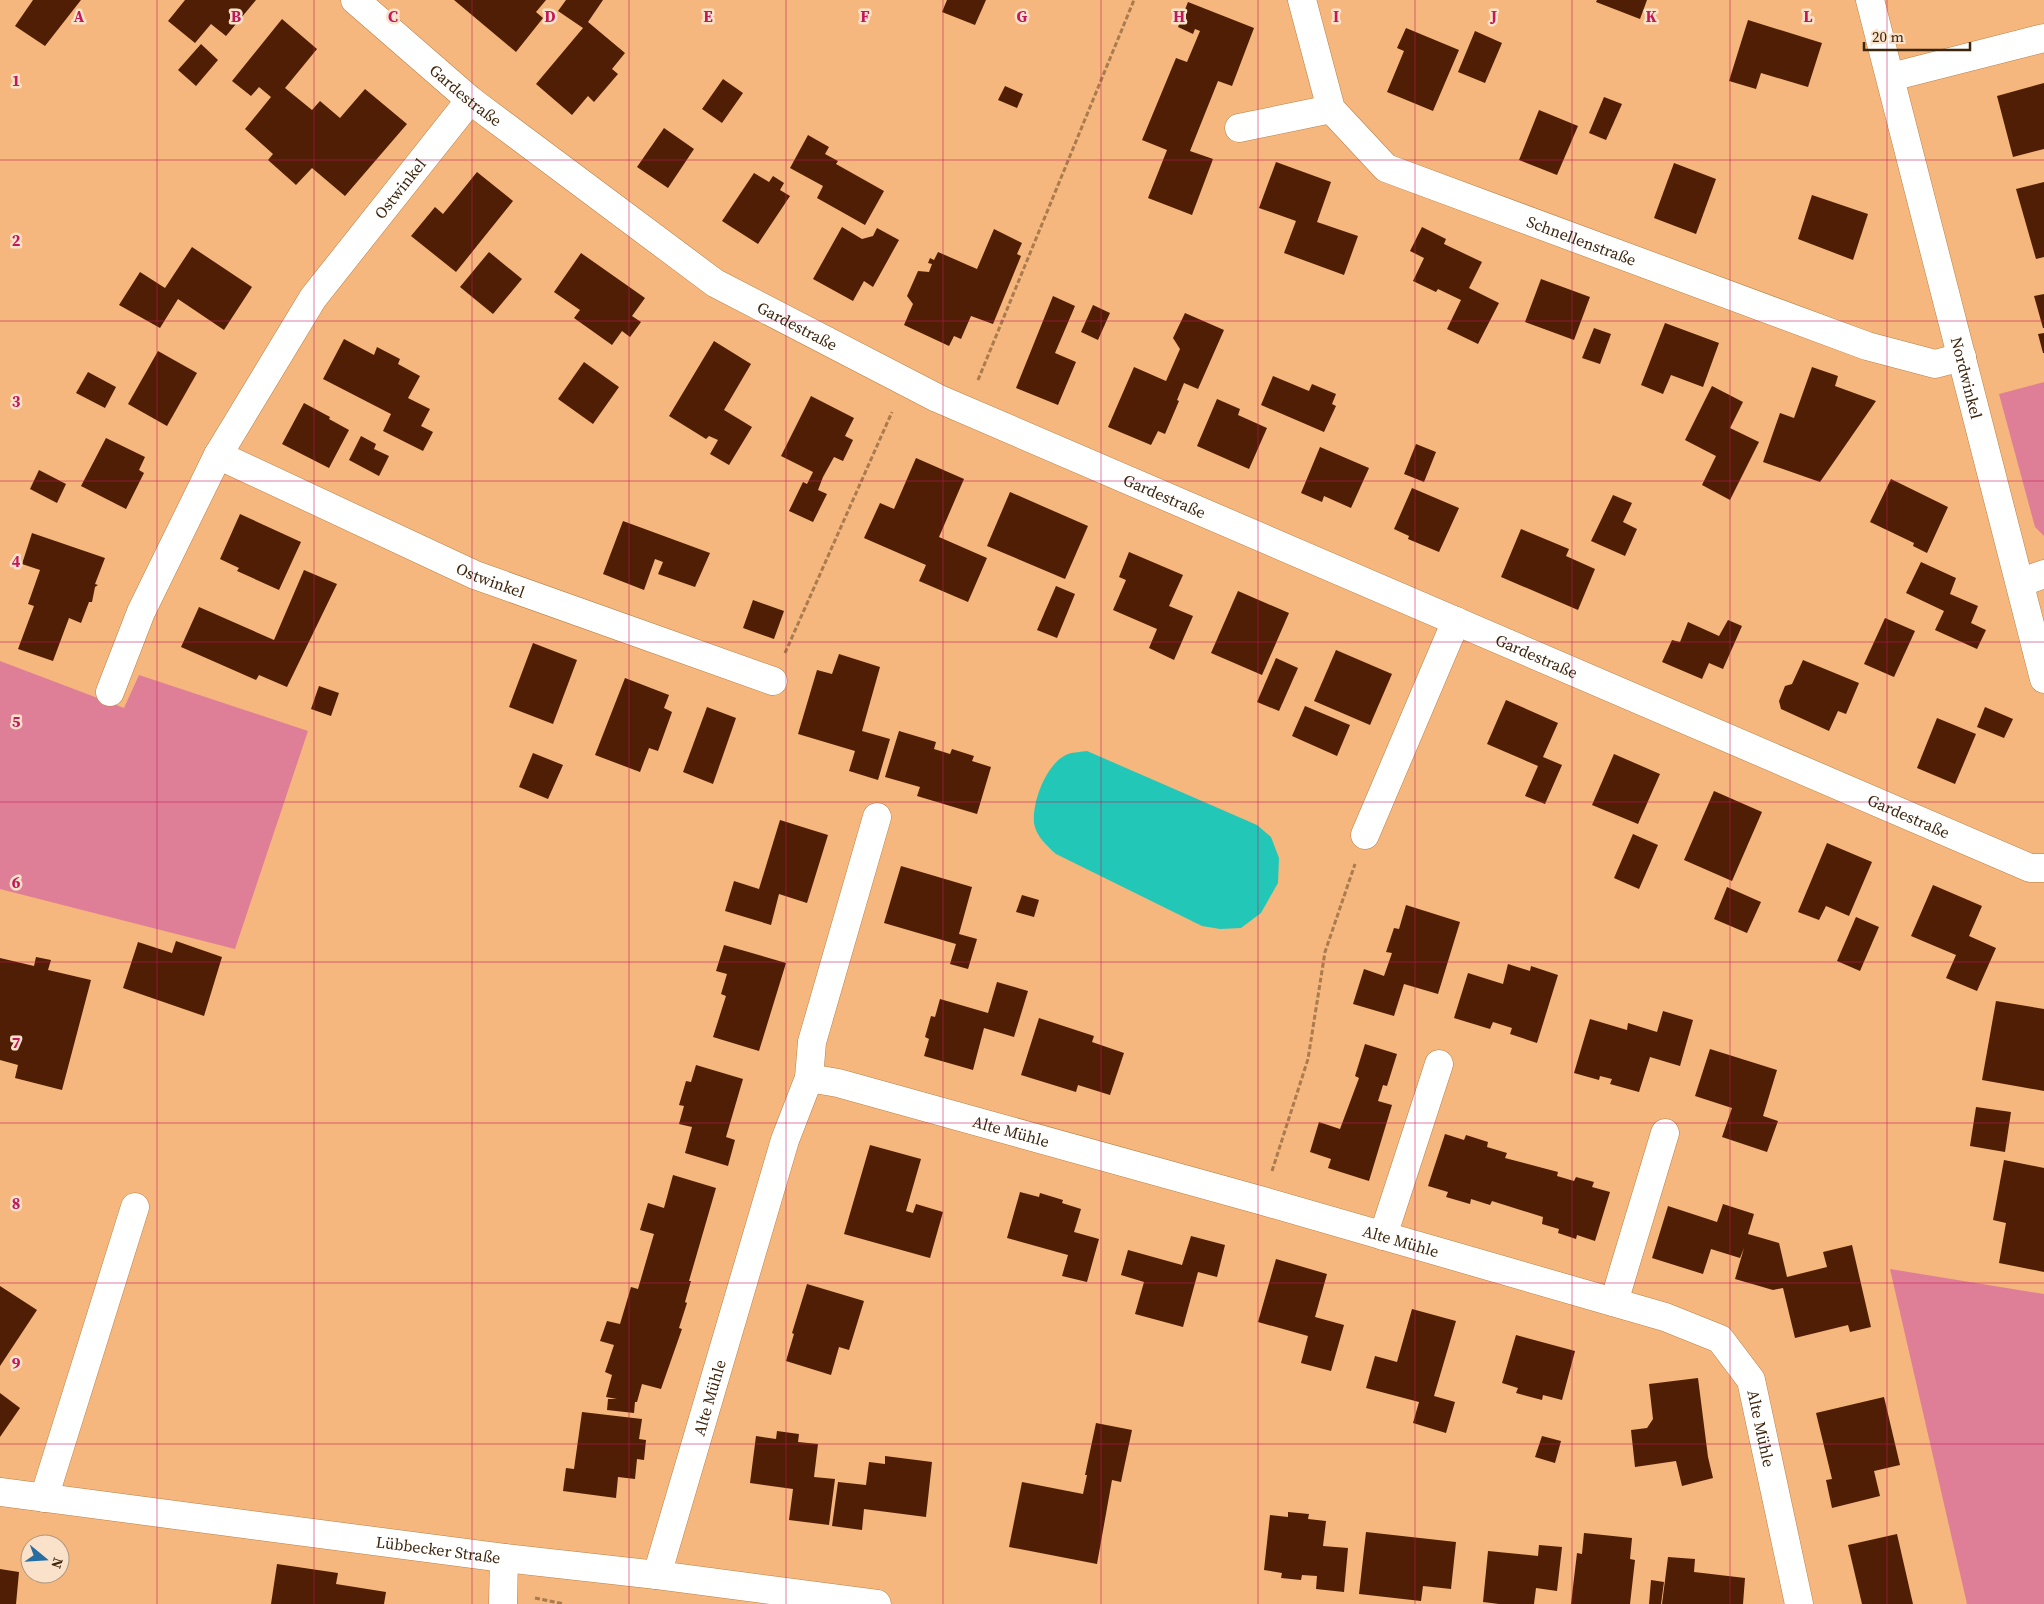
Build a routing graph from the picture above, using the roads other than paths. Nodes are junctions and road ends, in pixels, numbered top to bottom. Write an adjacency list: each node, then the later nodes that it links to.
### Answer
1 (355, 0): 6 (street, Gardestraße)
2 (1302, 0): 7 (street, Schnellenstraße)
3 (1870, 0): 5 (street, Nordwinkel)
4 (2044, 38): 5 (street)
5 (1891, 77): 9 (street, Nordwinkel)
6 (470, 100): 10 (street, Ostwinkel); 12 (street, Gardestraße)
7 (1331, 109): 8 (street); 9 (street, Schnellenstraße)
8 (1239, 128)
9 (1962, 358): 11 (street, Nordwinkel)
10 (218, 455): 14 (street, Ostwinkel); 15 (street, Ostwinkel)
11 (2032, 578): 13 (street, Nordwinkel)
12 (1456, 621): 17 (street); 18 (street, Gardestraße)
13 (2044, 679)
14 (773, 681)
15 (110, 692)
16 (878, 817): 20 (street, Alte Mühle)
17 (1365, 835)
18 (2044, 868)
19 (1439, 1064): 23 (street)
20 (809, 1078): 23 (street, Alte Mühle); 28 (street, Alte Mühle)
21 (1665, 1133): 24 (street)
22 (135, 1207): 26 (street)
23 (1383, 1236): 24 (street, Alte Mühle)
24 (1614, 1302): 31 (street, Alte Mühle)
25 (0, 1492): 26 (street, Lübbecker Straße)
26 (44, 1498): 27 (street, Lübbecker Straße)
27 (504, 1558): 28 (street, Lübbecker Straße); 29 (street)
28 (657, 1575): 30 (street, Lübbecker Straße)
29 (503, 1604)
30 (877, 1604)
31 (1799, 1604)

